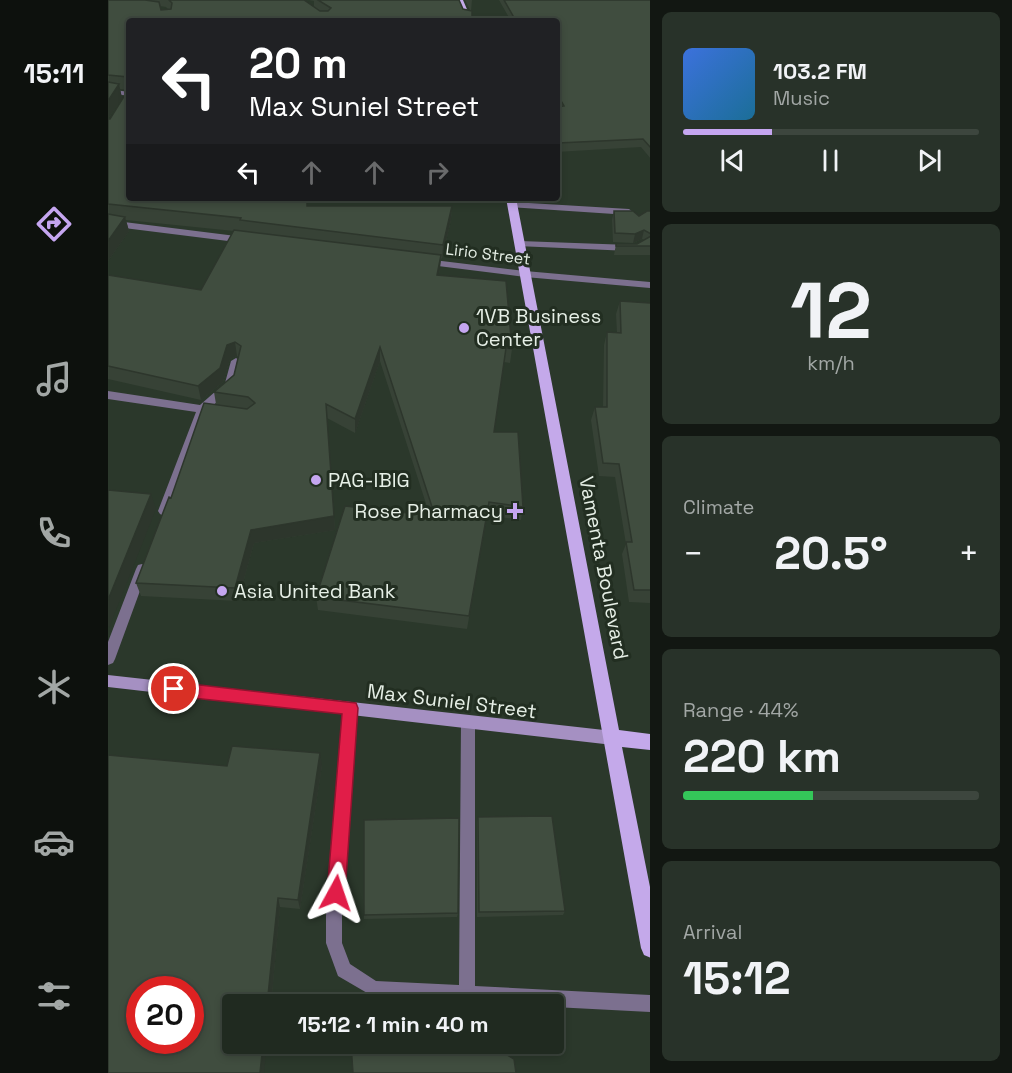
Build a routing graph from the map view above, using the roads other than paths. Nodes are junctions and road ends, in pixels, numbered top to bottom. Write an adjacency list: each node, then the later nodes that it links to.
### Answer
1 (459, 0): 2 (main road)
2 (467, 18)
3 (108, 91): 4 (street)
4 (126, 94)
5 (126, 100): 6 (street)
6 (124, 104)
7 (512, 201): 8 (street); 11 (main road, Vamenta Boulevard)
8 (639, 220)
9 (108, 223): 10 (street)
10 (259, 242)
11 (520, 244): 12 (street); 14 (main road, Vamenta Boulevard)
12 (644, 244)
13 (409, 260): 14 (street, Lirio Street)
14 (525, 274): 15 (street, Lirio Street); 26 (main road, Vamenta Boulevard)
15 (650, 285)
16 (236, 361): 18 (street)
17 (108, 395): 18 (street)
18 (202, 409): 19 (street); 20 (street)
19 (221, 412)
20 (161, 518)
21 (145, 561): 22 (street)
22 (108, 659)
23 (108, 681): 24 (main road, Max Suniel Street)
24 (350, 708): 25 (main road, Max Suniel Street); 29 (street)
25 (468, 723): 26 (main road, Max Suniel Street); 29 (street)
26 (613, 738): 27 (main road); 28 (main road, Vamenta Boulevard)
27 (650, 742)
28 (650, 942)
29 (467, 994)
30 (564, 999): 31 (street)
31 (650, 1004)

